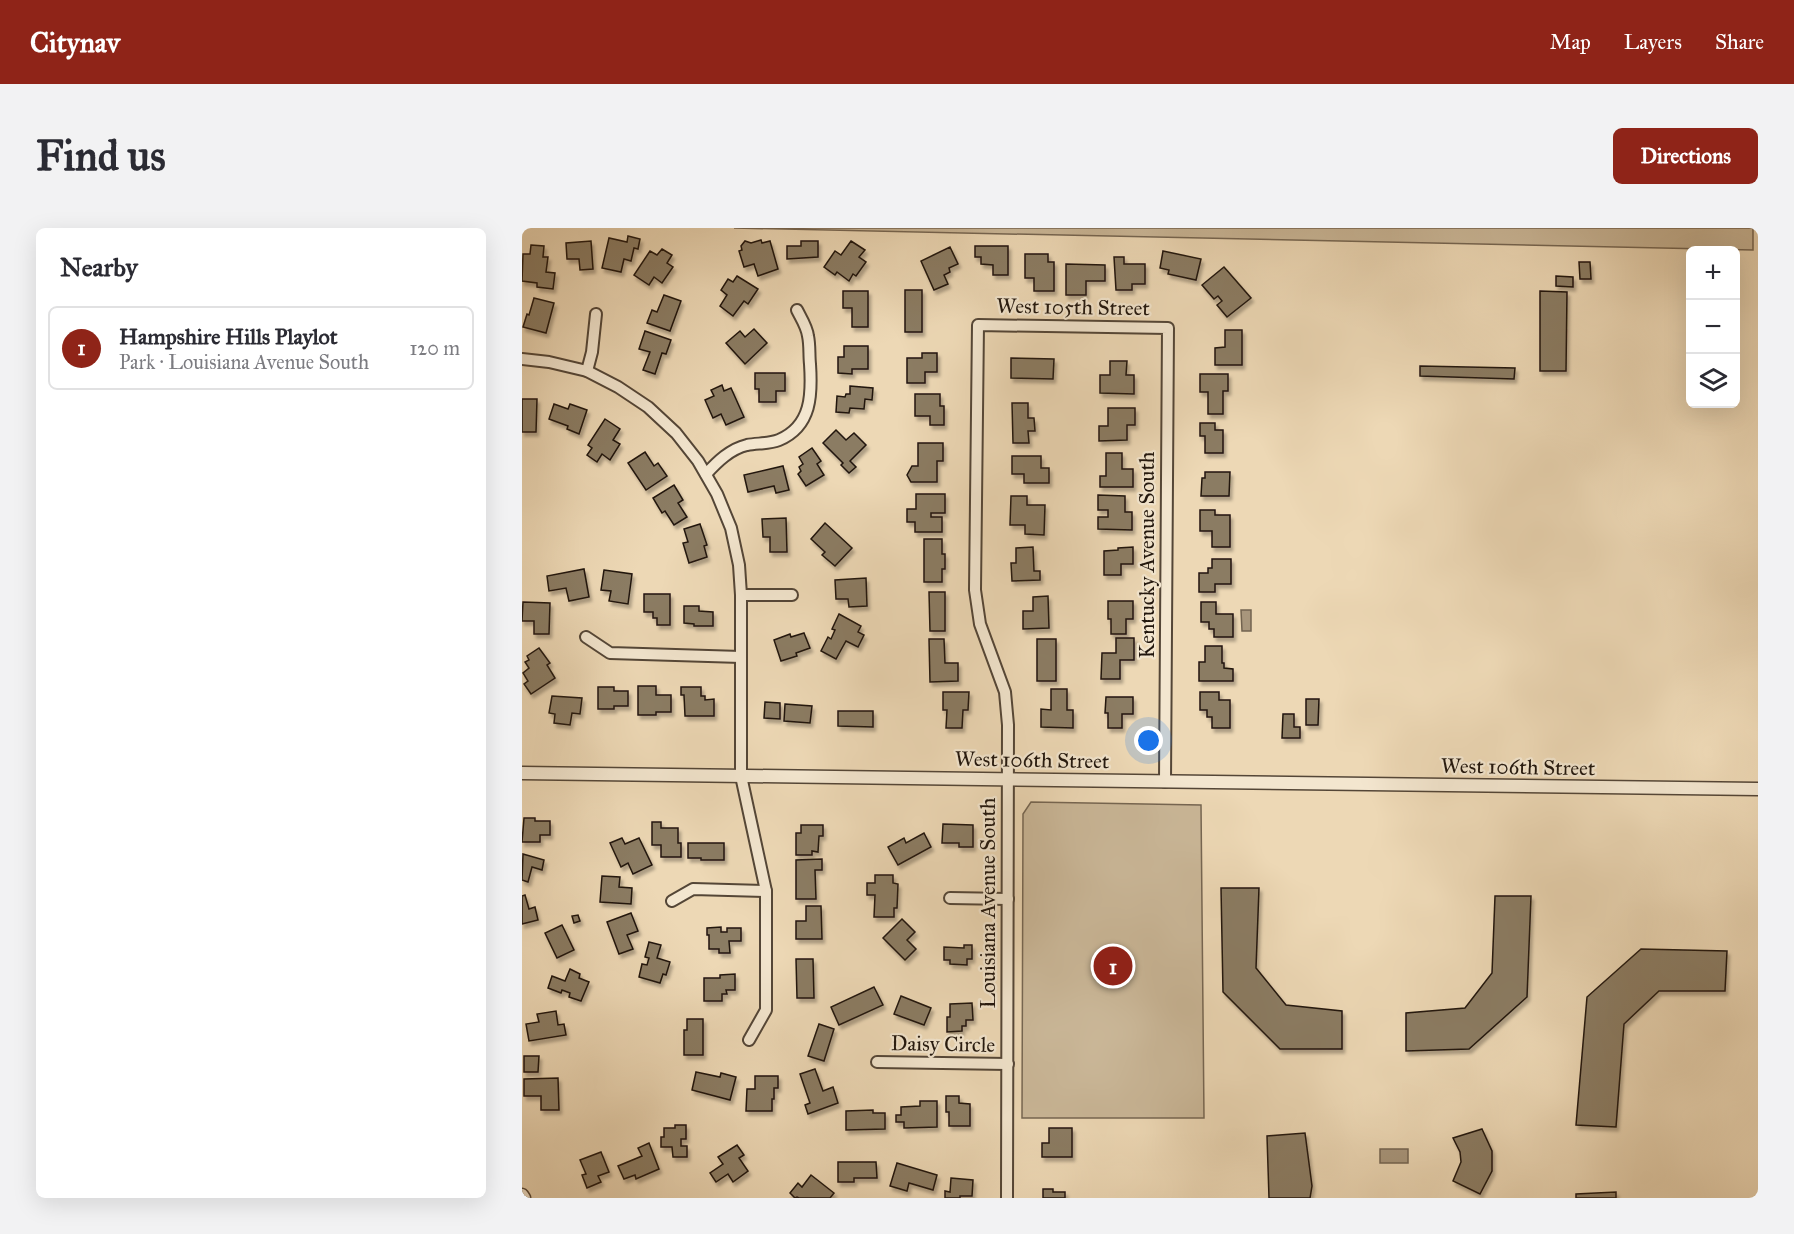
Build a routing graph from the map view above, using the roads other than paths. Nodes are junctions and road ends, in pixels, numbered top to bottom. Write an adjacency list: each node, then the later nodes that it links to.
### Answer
1 (797, 310): 7 (street)
2 (596, 314): 6 (street)
3 (978, 326): 4 (street, West 105th Street); 14 (street, Louisiana Avenue South)
4 (1168, 328): 15 (street, Kentucky Avenue South)
5 (522, 359): 6 (street)
6 (587, 371): 7 (street)
7 (706, 474): 8 (street)
8 (741, 595): 9 (street); 11 (street)
9 (792, 595)
10 (586, 637): 11 (street)
11 (741, 657): 13 (street)
12 (522, 773): 13 (street, West 106th Street)
13 (741, 776): 14 (street, West 106th Street); 17 (street)
14 (1008, 779): 15 (street, West 106th Street); 19 (street, Louisiana Avenue South)
15 (1165, 782): 16 (street, West 106th Street)
16 (1758, 789)
17 (766, 891): 20 (street); 21 (street)
18 (950, 898): 19 (street)
19 (1008, 899): 23 (street, Louisiana Avenue South)
20 (672, 900)
21 (749, 1040)
22 (878, 1062): 23 (street, Daisy Circle)
23 (1008, 1064): 24 (street, Louisiana Avenue South)
24 (1007, 1198)

